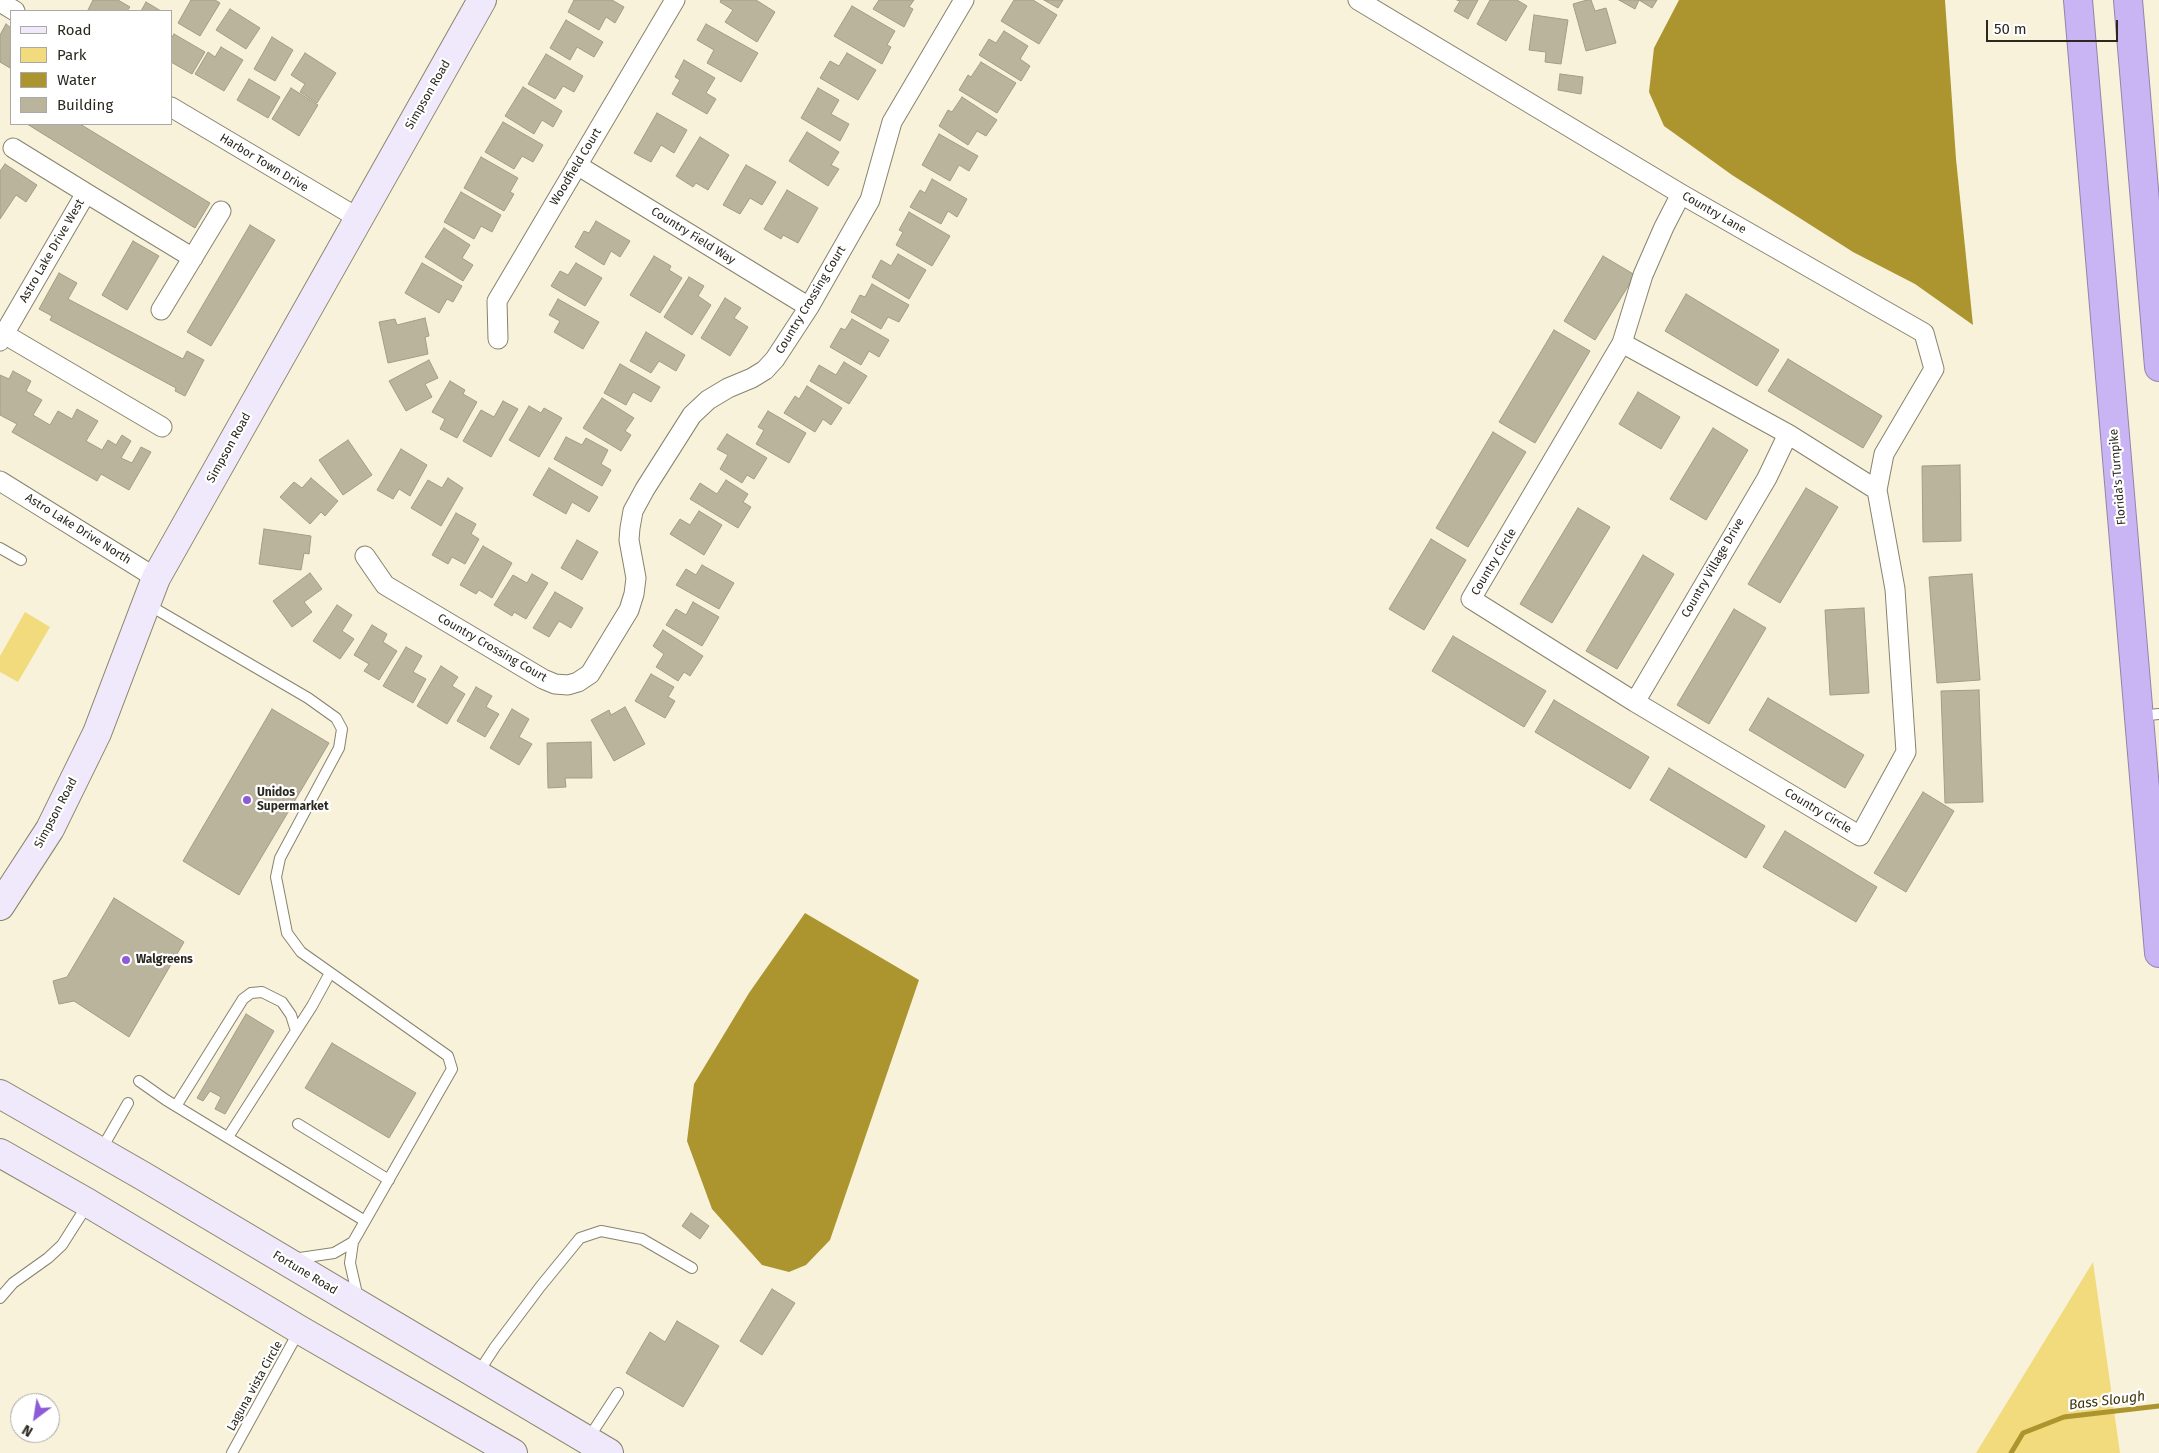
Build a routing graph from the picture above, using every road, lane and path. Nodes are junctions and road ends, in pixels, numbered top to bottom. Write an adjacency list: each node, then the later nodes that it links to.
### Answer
1 (482, 0): 15 (main road, Simpson Road)
2 (675, 0): 11 (street, Woodfield Court)
3 (964, 0): 17 (street, Country Crossing Court)
4 (1358, 0): 13 (street, Country Lane)
5 (2078, 0): 33 (highway, Florida's Turnpike)
6 (2128, 0): 22 (highway)
7 (0, 2): 8 (street)
8 (13, 10)
9 (172, 108): 15 (street, Harbor Town Drive)
10 (13, 148): 12 (street)
11 (577, 165): 17 (street, Country Field Way); 20 (street, Woodfield Court)
12 (86, 193): 16 (street, Astro Lake Drive West); 19 (street, Astro Lake Drive West)
13 (1681, 194): 21 (street, Country Circle); 26 (street, Country Lane)
14 (221, 211): 16 (street)
15 (358, 218): 30 (main road, Simpson Road)
16 (193, 258): 18 (street)
17 (809, 307): 28 (street, Country Crossing Court)
18 (161, 310)
19 (2, 337): 23 (street)
20 (498, 339)
21 (1622, 343): 24 (street); 32 (street, Country Circle)
22 (2159, 367)
23 (162, 428)
24 (1788, 434): 26 (street); 32 (street, Country Village Drive)
25 (0, 481): 30 (street, Astro Lake Drive North)
26 (1877, 490): 32 (street, Country Circle)
27 (0, 548): 29 (lane)
28 (364, 556)
29 (21, 560)
30 (156, 578): 31 (main road, Simpson Road)
31 (146, 604): 34 (main road, Simpson Road); 36 (lane)
32 (1635, 702)
33 (2148, 715): 35 (highway, Florida's Turnpike)
34 (3, 896)
35 (2159, 953)
36 (330, 973): 37 (lane); 46 (lane)
37 (296, 1031): 41 (lane); 43 (lane)
38 (140, 1081): 41 (lane)
39 (0, 1094): 44 (main road, Fortune Road)
40 (128, 1103): 44 (lane)
41 (176, 1106): 43 (lane)
42 (298, 1124): 46 (lane)
43 (228, 1137): 48 (lane)
44 (100, 1151): 50 (main road, Fortune Road)
45 (0, 1154): 47 (main road)
46 (389, 1180): 48 (lane)
47 (88, 1203): 52 (lane); 54 (main road)
48 (365, 1221): 49 (lane)
49 (353, 1242): 50 (lane); 53 (lane)
50 (283, 1260): 53 (main road, Fortune Road)
51 (692, 1268): 55 (lane)
52 (0, 1298)
53 (360, 1307): 55 (main road, Fortune Road)
54 (300, 1330): 58 (lane, Laguna vista Circle); 59 (main road)
55 (477, 1374): 57 (main road, Fortune Road)
56 (618, 1393): 57 (lane)
57 (598, 1446)
58 (232, 1453)
59 (513, 1453)

